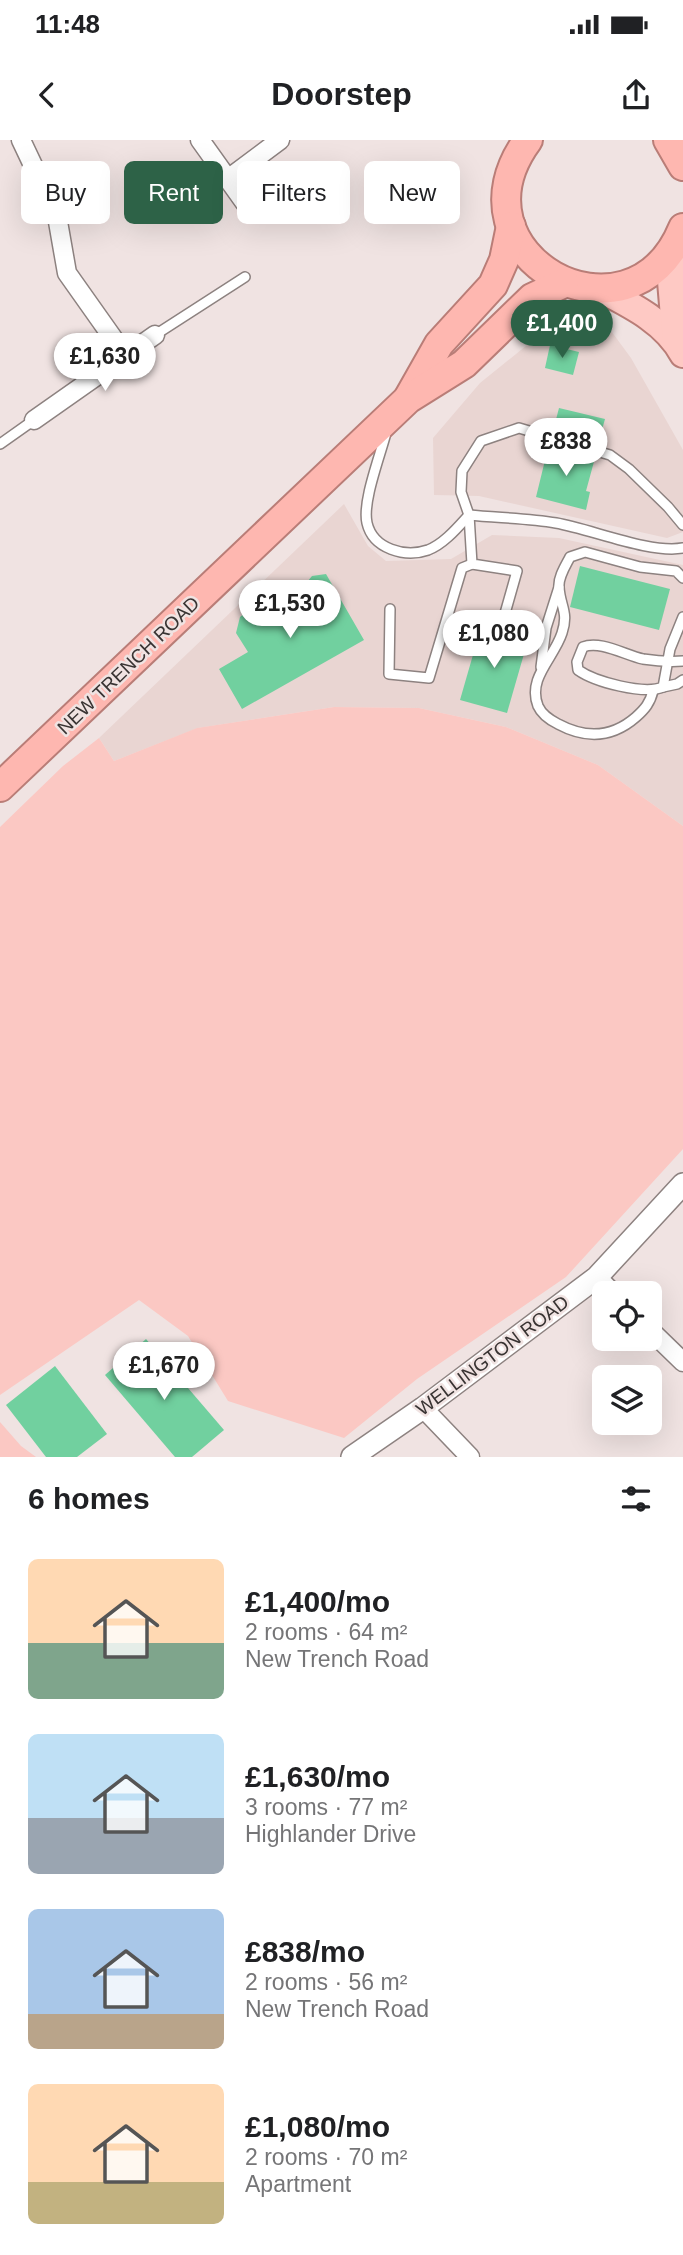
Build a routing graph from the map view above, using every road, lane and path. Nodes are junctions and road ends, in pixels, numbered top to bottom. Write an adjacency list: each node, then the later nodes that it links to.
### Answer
1 (21, 140): 16 (street)
2 (200, 140): 7 (street)
3 (280, 140): 7 (street)
4 (528, 140): 9 (highway)
5 (668, 140): 6 (highway)
6 (683, 164)
7 (228, 179): 8 (street)
8 (237, 192)
9 (510, 226): 12 (highway); 17 (highway, NEW TRENCH ROAD)
10 (680, 236): 13 (highway); 15 (main road)
11 (246, 277): 14 (lane)
12 (564, 283): 13 (highway); 17 (highway, NEW TRENCH ROAD)
13 (600, 289): 15 (main road)
14 (155, 335): 16 (street)
15 (680, 347)
16 (125, 355): 18 (street)
17 (399, 407): 20 (lane); 35 (highway, NEW TRENCH ROAD)
18 (34, 420): 19 (lane)
19 (0, 444)
20 (469, 516): 21 (lane); 22 (lane); 23 (lane)
21 (683, 525)
22 (683, 548)
23 (472, 564): 26 (lane); 28 (lane)
24 (683, 578): 25 (lane)
25 (559, 587): 31 (lane); 31 (lane)
26 (390, 609)
27 (683, 617): 29 (lane)
28 (502, 624)
29 (667, 662): 30 (lane); 33 (lane); 34 (lane)
30 (683, 662)
31 (541, 667): 34 (lane)
32 (683, 680): 33 (lane)
33 (663, 687): 34 (lane)
34 (653, 691)
35 (0, 787)
36 (683, 1184): 37 (street, WELLINGTON ROAD)
37 (597, 1277): 38 (street); 41 (street, WELLINGTON ROAD)
38 (601, 1281)
39 (662, 1342): 40 (street)
40 (683, 1362)
41 (423, 1408): 42 (street, WELLINGTON ROAD); 43 (street)
42 (352, 1457)
43 (470, 1457)

